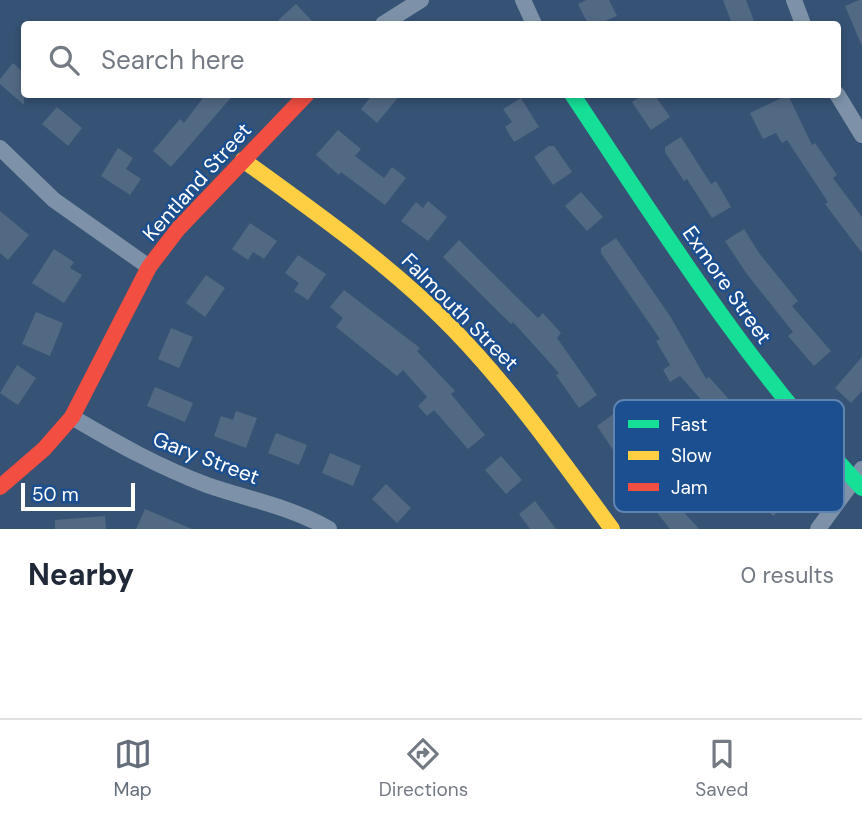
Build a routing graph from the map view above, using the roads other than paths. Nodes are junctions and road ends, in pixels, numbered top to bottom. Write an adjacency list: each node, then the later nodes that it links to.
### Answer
1 (421, 0): 4 (street)
2 (523, 0): 5 (street)
3 (794, 0): 6 (street)
4 (388, 21)
5 (533, 21)
6 (802, 21)
7 (303, 98): 12 (street, Kentland Street)
8 (575, 98): 14 (street, Exmore Street)
9 (839, 98): 10 (street)
10 (862, 135)
11 (0, 148): 13 (street)
12 (243, 160): 13 (street, Kentland Street); 22 (street, Falmouth Street)
13 (149, 267): 15 (street, Kentland Street)
14 (783, 400)
15 (72, 417): 18 (street, Kentland Street); 21 (street, Gary Street)
16 (844, 466): 17 (street, Exmore Street)
17 (859, 479): 19 (street)
18 (0, 487)
19 (844, 497)
20 (832, 512): 23 (street)
21 (329, 529)
22 (612, 529)
23 (818, 529)

